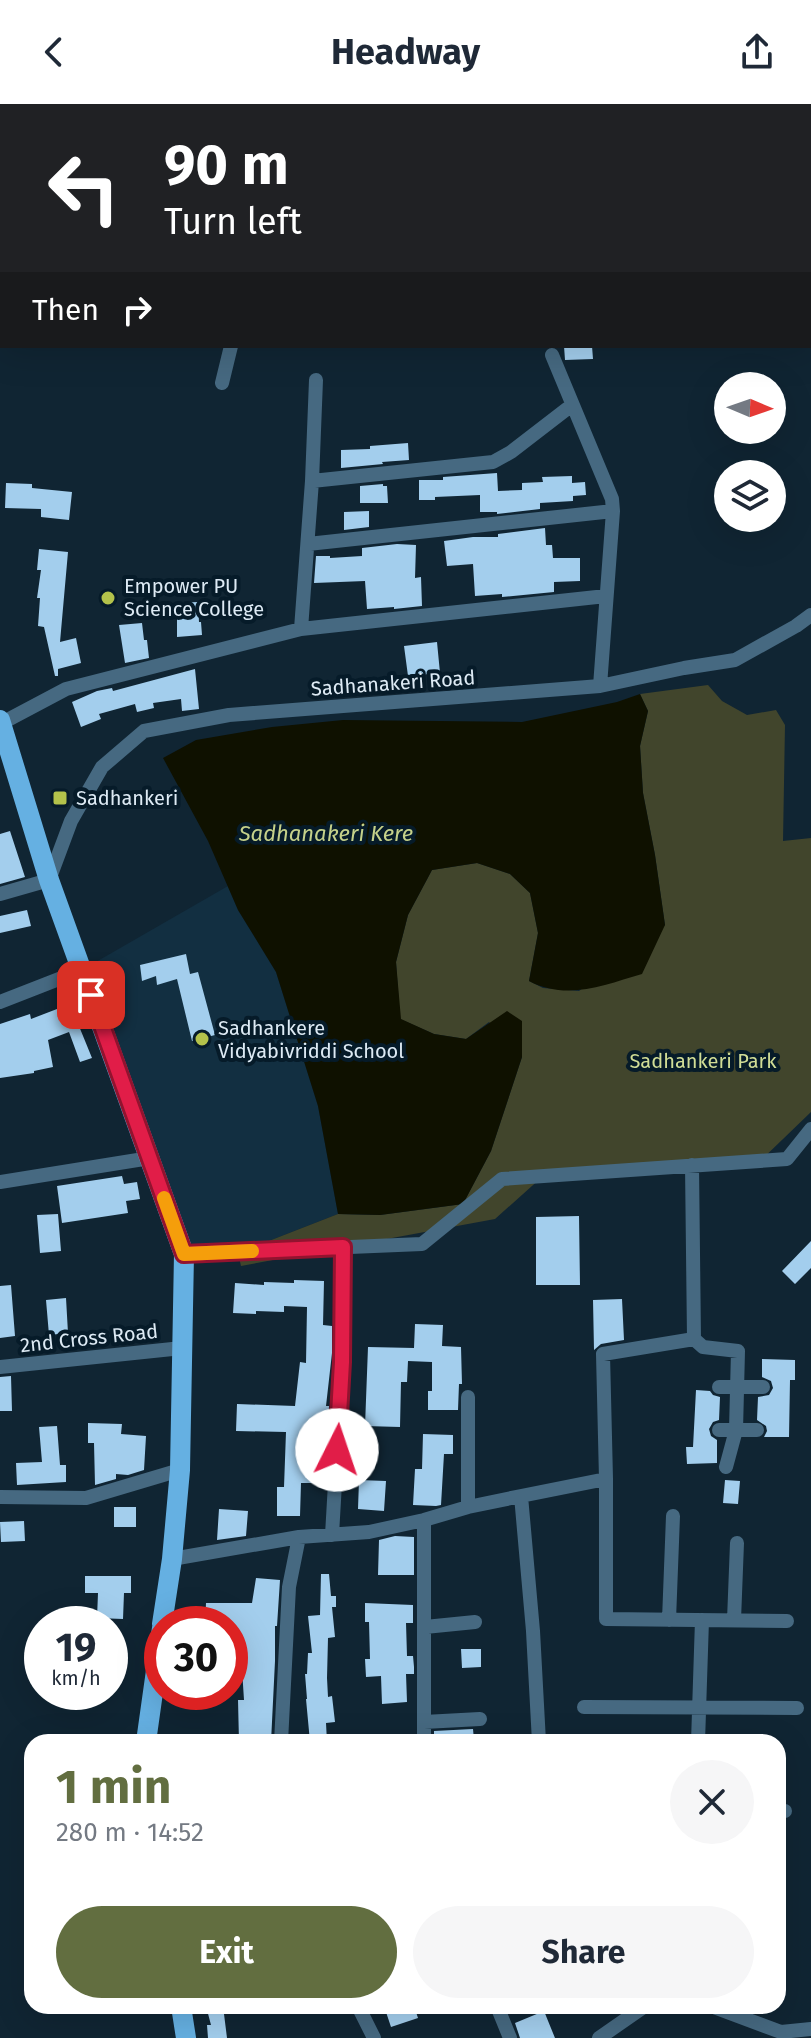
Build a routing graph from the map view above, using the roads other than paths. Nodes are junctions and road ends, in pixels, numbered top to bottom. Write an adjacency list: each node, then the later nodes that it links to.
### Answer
1 (231, 348): 4 (street)
2 (552, 355): 5 (street)
3 (316, 380): 6 (street)
4 (222, 383)
5 (572, 405): 6 (street); 7 (street)
6 (312, 481): 8 (street)
7 (613, 511): 8 (street); 9 (street)
8 (308, 544): 11 (street)
9 (606, 596): 11 (street); 12 (street)
10 (811, 615): 12 (street, Sadhanakeri Road)
11 (301, 629): 13 (street)
12 (600, 686): 14 (street, Sadhanakeri Road)
13 (1, 722): 14 (main road)
14 (49, 880): 15 (street); 16 (main road)
15 (0, 894)
16 (82, 970): 17 (street); 19 (main road)
17 (0, 1002)
18 (811, 1129): 20 (street)
19 (150, 1158): 21 (street); 23 (main road)
20 (692, 1165): 22 (street); 24 (street)
21 (0, 1182)
22 (343, 1247): 23 (street); 42 (street)
23 (184, 1254): 25 (main road)
24 (694, 1339): 28 (street); 36 (street)
25 (182, 1348): 26 (street, 2nd Cross Road); 35 (main road)
26 (0, 1367)
27 (719, 1387): 28 (street)
28 (737, 1387): 29 (street); 32 (street)
29 (763, 1387)
30 (468, 1397): 39 (street)
31 (719, 1430): 32 (street)
32 (736, 1430): 33 (street); 34 (street)
33 (757, 1430)
34 (726, 1467)
35 (180, 1470): 38 (street); 45 (main road)
36 (606, 1479): 37 (street); 47 (street)
37 (521, 1496): 39 (street); 62 (street)
38 (0, 1497)
39 (468, 1507): 41 (street)
40 (673, 1516): 47 (street)
41 (424, 1520): 42 (street); 52 (street)
42 (332, 1535): 43 (street)
43 (299, 1537): 45 (street); 60 (street)
44 (737, 1543): 49 (street)
45 (172, 1559): 46 (main road)
46 (165, 1606)
47 (669, 1620): 48 (street)
48 (702, 1620): 49 (street); 54 (street)
49 (734, 1620): 50 (street)
50 (787, 1621)
51 (475, 1622): 52 (street)
52 (425, 1627): 58 (street)
53 (584, 1707): 54 (street)
54 (699, 1707): 55 (street); 63 (street)
55 (797, 1708)
56 (150, 1710): 59 (main road)
57 (480, 1719): 58 (street)
58 (424, 1722): 61 (street)
59 (147, 1734)
60 (281, 1734)
61 (424, 1734)
62 (539, 1734)
63 (698, 1734)
64 (182, 2014): 72 (main road)
65 (362, 2014): 73 (street)
66 (500, 2014): 74 (street)
67 (621, 2014): 70 (street)
68 (634, 2014): 70 (street)
69 (733, 2014): 71 (street)
70 (624, 2021): 75 (street)
71 (811, 2029)
72 (186, 2038)
73 (374, 2038)
74 (510, 2038)
75 (599, 2038)

